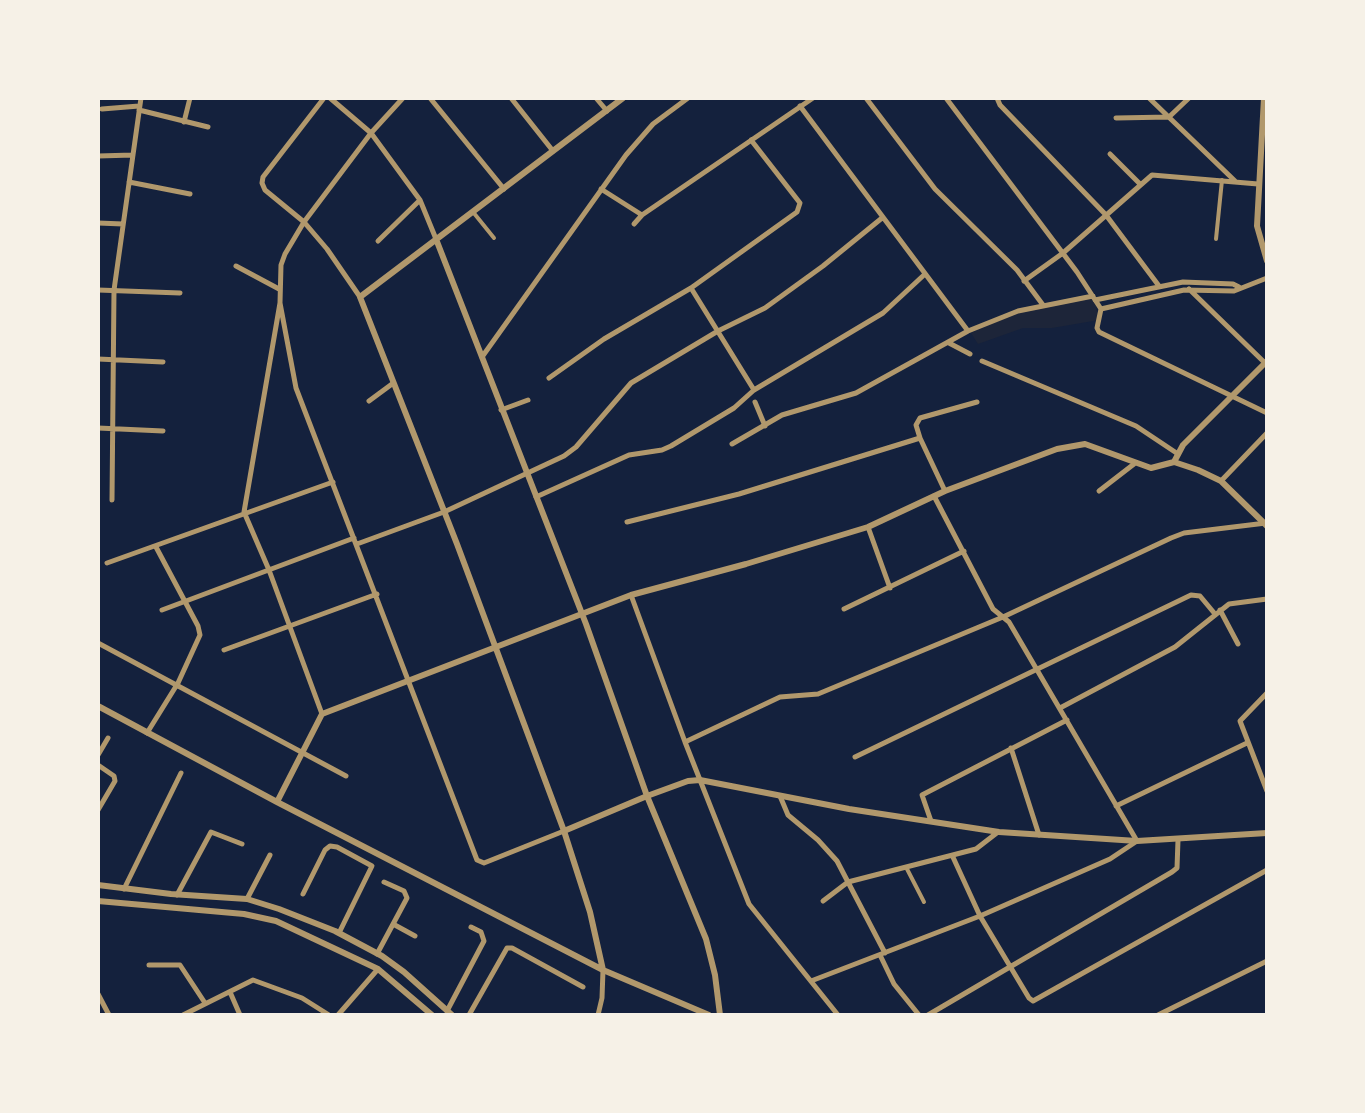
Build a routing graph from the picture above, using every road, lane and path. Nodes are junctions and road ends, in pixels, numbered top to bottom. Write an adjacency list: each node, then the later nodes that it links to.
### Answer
1 (141, 98): 19 (street)
2 (190, 98): 24 (street)
3 (324, 98): 45 (street)
4 (330, 98): 26 (street)
5 (403, 98): 26 (street)
6 (430, 98): 37 (street)
7 (511, 98): 28 (street)
8 (596, 98): 21 (street)
9 (623, 98): 21 (street)
10 (688, 98): 38 (street)
11 (813, 98): 18 (street)
12 (866, 98): 58 (street)
13 (946, 98): 53 (street)
14 (997, 98): 43 (street)
15 (1149, 98): 22 (street)
16 (1189, 98): 22 (street)
17 (1264, 98): 36 (street)
18 (800, 106): 27 (street); 44 (street)
19 (139, 108): 20 (street); 24 (street); 30 (street)
20 (102, 109)
21 (607, 111): 28 (street)
22 (1169, 117): 23 (street); 34 (street)
23 (1116, 118)
24 (184, 122): 25 (street)
25 (208, 127)
26 (371, 133): 40 (street); 45 (street)
27 (751, 140): 42 (street); 62 (street)
28 (553, 151): 37 (street)
29 (1110, 154): 35 (street)
30 (133, 155): 31 (street); 33 (street)
31 (98, 156)
32 (1222, 180): 34 (street); 35 (street); 51 (street)
33 (129, 182): 39 (street); 47 (street)
34 (1236, 182): 36 (street)
35 (1140, 184): 43 (street)
36 (1258, 184): 54 (street)
37 (504, 189): 41 (street)
38 (601, 189): 42 (street); 77 (street)
39 (190, 194)
40 (420, 200): 50 (street); 52 (street)
41 (473, 212): 49 (street); 50 (street)
42 (642, 215): 48 (street)
43 (1106, 215): 53 (street); 60 (street)
44 (882, 218): 56 (street); 73 (street)
45 (304, 222): 63 (street); 68 (street)
46 (98, 223): 47 (street)
47 (123, 224): 65 (street)
48 (634, 224)
49 (494, 238)
50 (436, 239): 68 (street); 77 (street)
51 (1216, 239)
52 (378, 241)
53 (1063, 253): 58 (street); 69 (street)
54 (1267, 261)
55 (236, 266): 63 (street)
56 (925, 274): 74 (street); 85 (street)
57 (1267, 278): 61 (street)
58 (1024, 281): 71 (street)
59 (1188, 281): 60 (street); 61 (street); 66 (street)
60 (1159, 286): 69 (street)
61 (1239, 287): 66 (street)
62 (691, 288): 73 (street); 83 (street)
63 (279, 289): 70 (street)
64 (98, 290): 65 (street)
65 (114, 290): 67 (street); 79 (street)
66 (1189, 290): 72 (street); 82 (street)
67 (180, 293)
68 (360, 297): 84 (street)
69 (1094, 298): 71 (street); 72 (street)
70 (280, 303): 105 (street); 111 (street)
71 (1043, 305): 74 (street)
72 (1101, 309): 86 (street)
73 (718, 331): 85 (street); 103 (street)
74 (968, 331): 75 (street)
75 (948, 343): 76 (street); 93 (street)
76 (970, 354)
77 (482, 357): 91 (street)
78 (98, 359): 79 (street)
79 (113, 360): 81 (street); 95 (street)
80 (982, 361): 100 (street)
81 (163, 362)
82 (1266, 362): 86 (street)
83 (549, 378)
84 (392, 384): 88 (street); 112 (street)
85 (754, 390): 109 (street)
86 (1233, 395): 92 (street); 100 (street)
87 (528, 400): 91 (street)
88 (369, 401)
89 (755, 402): 93 (street)
90 (977, 402): 98 (street)
91 (501, 410): 103 (street)
92 (1267, 413)
93 (765, 426): 99 (street)
94 (98, 428): 95 (street)
95 (113, 429): 96 (street); 110 (street)
96 (163, 431)
97 (1267, 433): 104 (street)
98 (920, 438): 106 (street); 113 (street)
99 (732, 444)
100 (1178, 454): 101 (street)
101 (1174, 462): 102 (street); 104 (street)
102 (1134, 464): 106 (street); 107 (street)
103 (526, 474): 109 (street); 112 (street)
104 (1221, 481): 114 (street)
105 (333, 482): 111 (street); 116 (street)
106 (945, 491): 108 (street)
107 (1099, 491)
108 (934, 496): 115 (street); 118 (street)
109 (535, 498): 129 (street)
110 (112, 500)
111 (244, 512): 117 (street); 120 (street)
112 (444, 512): 116 (street); 134 (street)
113 (627, 522)
114 (1266, 524): 130 (street)
115 (868, 527): 121 (street); 123 (street)
116 (355, 541): 120 (street); 122 (street)
117 (156, 547): 119 (street); 125 (street)
118 (964, 551): 121 (street); 130 (street)
119 (107, 563)
120 (269, 570): 125 (street); 131 (street)
121 (890, 588): 126 (street)
122 (377, 594): 131 (street); 137 (street)
123 (631, 595): 129 (street); 146 (street)
124 (1267, 599): 128 (street)
125 (186, 602): 127 (street); 138 (street)
126 (844, 609)
127 (162, 610)
128 (1218, 612): 133 (street); 136 (street); 141 (street)
129 (582, 615): 134 (street); 158 (street)
130 (1003, 617): 136 (street); 146 (street)
131 (291, 627): 135 (street); 142 (street)
132 (98, 643): 138 (street)
133 (1238, 644)
134 (496, 647): 137 (street); 164 (street)
135 (224, 650)
136 (1037, 672): 141 (street); 151 (street)
137 (409, 679): 142 (street); 164 (street)
138 (178, 683): 144 (street); 149 (street)
139 (1267, 693): 147 (street)
140 (98, 706): 144 (street)
141 (1060, 708): 143 (street)
142 (322, 714): 149 (street)
143 (1067, 720): 148 (street); 161 (street)
144 (147, 733): 160 (street)
145 (108, 738): 150 (street)
146 (685, 742): 156 (street)
147 (1247, 743): 155 (street); 161 (street)
148 (1011, 748): 163 (street); 167 (street)
149 (303, 751): 154 (street); 160 (street)
150 (98, 755)
151 (855, 757)
152 (98, 765): 162 (street)
153 (181, 773): 178 (street)
154 (346, 776)
155 (1265, 778): 157 (street)
156 (700, 780): 158 (street); 159 (street); 199 (street)
157 (1267, 791)
158 (647, 796): 164 (street); 214 (street)
159 (780, 796): 163 (street); 176 (street)
160 (277, 802): 198 (street)
161 (1116, 806): 169 (street)
162 (98, 810)
163 (931, 821): 165 (street)
164 (564, 831): 198 (street)
165 (999, 832): 167 (street); 172 (street)
166 (1267, 833): 168 (street)
167 (1039, 835): 169 (street)
168 (1178, 840): 169 (street); 196 (street)
169 (1137, 841): 186 (street)
170 (242, 844): 180 (street)
171 (270, 855): 181 (street)
172 (952, 855): 173 (street); 186 (street)
173 (906, 867): 176 (street); 184 (street)
174 (1267, 870): 196 (street)
175 (384, 882): 188 (street)
176 (848, 882): 183 (street); 193 (street)
177 (98, 885): 178 (street)
178 (124, 889): 180 (street)
179 (303, 894): 190 (street)
180 (177, 895): 181 (street)
181 (247, 899): 185 (street)
182 (98, 901): 187 (street)
183 (823, 901)
184 (924, 902)
185 (279, 909): 187 (street); 190 (street)
186 (980, 916): 193 (street); 196 (street)
187 (276, 921): 197 (street)
188 (393, 924): 191 (street); 192 (street)
189 (471, 927): 204 (street)
190 (339, 933): 192 (street)
191 (415, 936)
192 (377, 954): 204 (street)
193 (882, 954): 199 (street); 216 (street)
194 (1267, 961): 218 (street)
195 (149, 965): 203 (street)
196 (1009, 966): 217 (street)
197 (378, 969): 209 (street); 210 (street)
198 (603, 970): 212 (street); 213 (street)
199 (811, 981): 215 (street)
200 (583, 987): 211 (street)
201 (230, 992): 203 (street); 207 (street); 208 (street)
202 (98, 994): 205 (street)
203 (205, 1003): 206 (street)
204 (450, 1013)
205 (109, 1015)
206 (183, 1015)
207 (240, 1015)
208 (329, 1015)
209 (338, 1015)
210 (432, 1015)
211 (469, 1015)
212 (598, 1015)
213 (709, 1015)
214 (720, 1015)
215 (838, 1015)
216 (919, 1015)
217 (928, 1015)
218 (1158, 1015)

